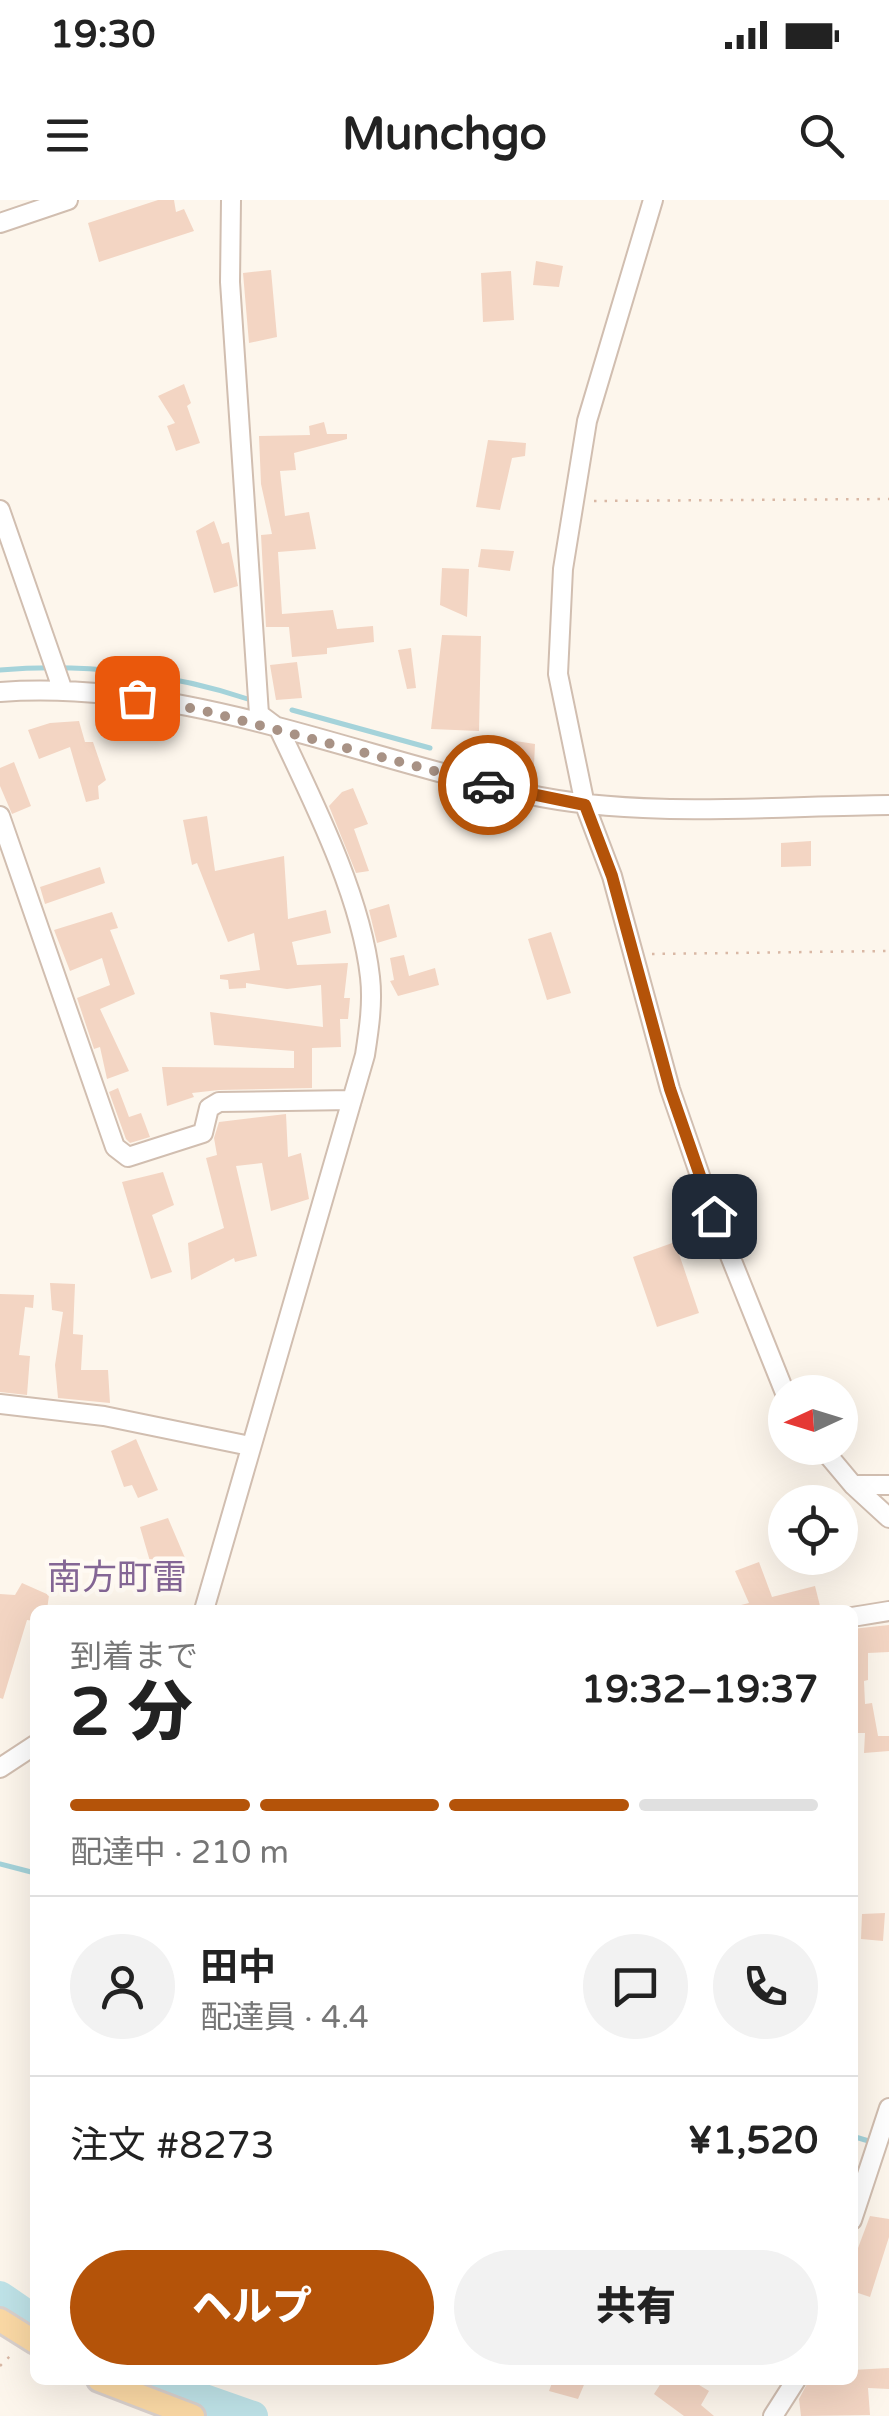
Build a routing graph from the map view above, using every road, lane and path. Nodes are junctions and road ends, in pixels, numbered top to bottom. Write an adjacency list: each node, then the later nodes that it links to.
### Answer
1 (68, 200): 4 (street)
2 (231, 200): 10 (street)
3 (653, 200): 6 (street)
4 (0, 223)
5 (889, 499): 6 (path)
6 (573, 501): 11 (street)
7 (0, 510): 8 (street)
8 (58, 676): 9 (street); 10 (street)
9 (0, 692)
10 (279, 729): 11 (street); 16 (street)
11 (585, 805): 12 (street); 15 (street)
12 (889, 805)
13 (0, 816): 16 (street)
14 (889, 951): 15 (path)
15 (631, 954): 17 (street)
16 (352, 1100): 19 (street)
17 (778, 1375)
18 (0, 1404): 19 (street)
19 (250, 1446): 26 (street)
20 (836, 1465): 21 (street)
21 (853, 1485)
22 (858, 1485): 23 (street)
23 (889, 1485)
24 (858, 1490): 25 (street)
25 (889, 1518)
26 (205, 1605)
27 (889, 1611): 28 (street)
28 (858, 1616)
29 (30, 1748): 30 (street)
30 (0, 1768)
31 (889, 2108): 32 (street)
32 (858, 2202)
33 (0, 2320): 34 (main road)
34 (30, 2339)
35 (112, 2385): 37 (main road)
36 (793, 2385): 38 (street)
37 (193, 2416)
38 (774, 2416)

